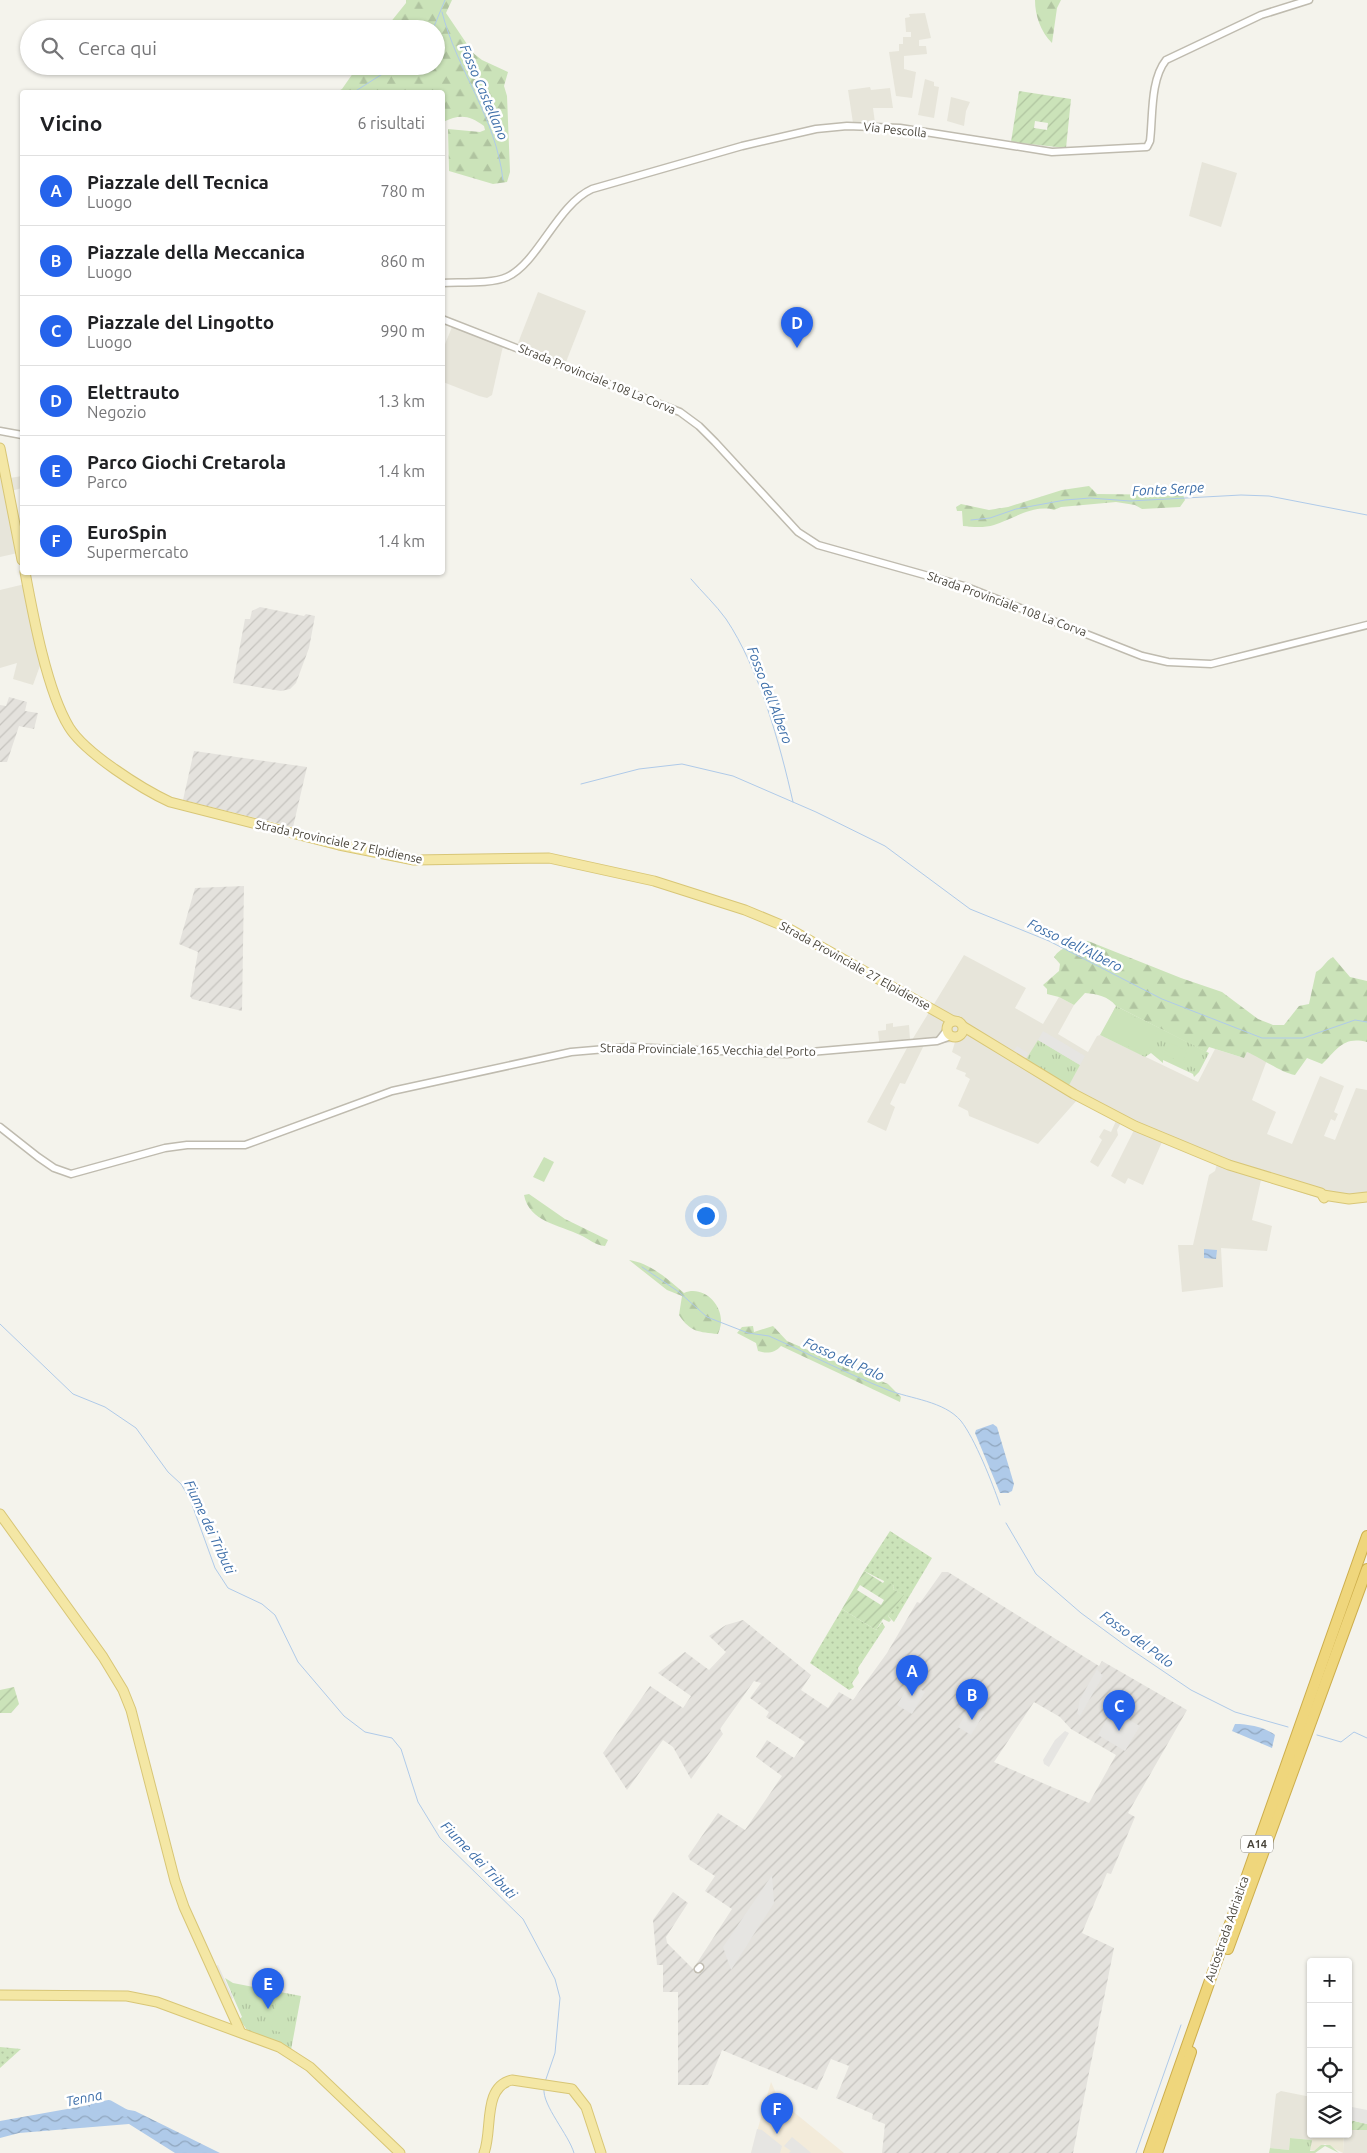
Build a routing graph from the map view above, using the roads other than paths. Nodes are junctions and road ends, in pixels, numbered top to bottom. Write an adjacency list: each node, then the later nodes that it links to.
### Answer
1 (1309, 0): 2 (street, Via Pescolla)
2 (445, 284)
3 (445, 320): 9 (street, Strada Provinciale 108 La Corva)
4 (0, 431): 5 (street)
5 (20, 435)
6 (0, 448): 7 (main road)
7 (20, 550)
8 (26, 575): 10 (main road, Strada Provinciale 27 Elpidiense)
9 (1367, 625)
10 (952, 1027): 11 (street, Strada Provinciale 165 Vecchia del Porto); 12 (main road, Strada Provinciale 27 Elpidiense)
11 (0, 1127)
12 (1367, 1197)
13 (0, 1514): 17 (main road)
14 (1367, 1536): 21 (highway, Autostrada Adriatica / A14)
15 (1367, 1569): 22 (highway, Autostrada Adriatica / A14)
16 (0, 1995): 17 (main road)
17 (231, 2024): 18 (main road)
18 (400, 2153)
19 (484, 2153): 20 (main road)
20 (601, 2153)
21 (1149, 2153)
22 (1157, 2153)

